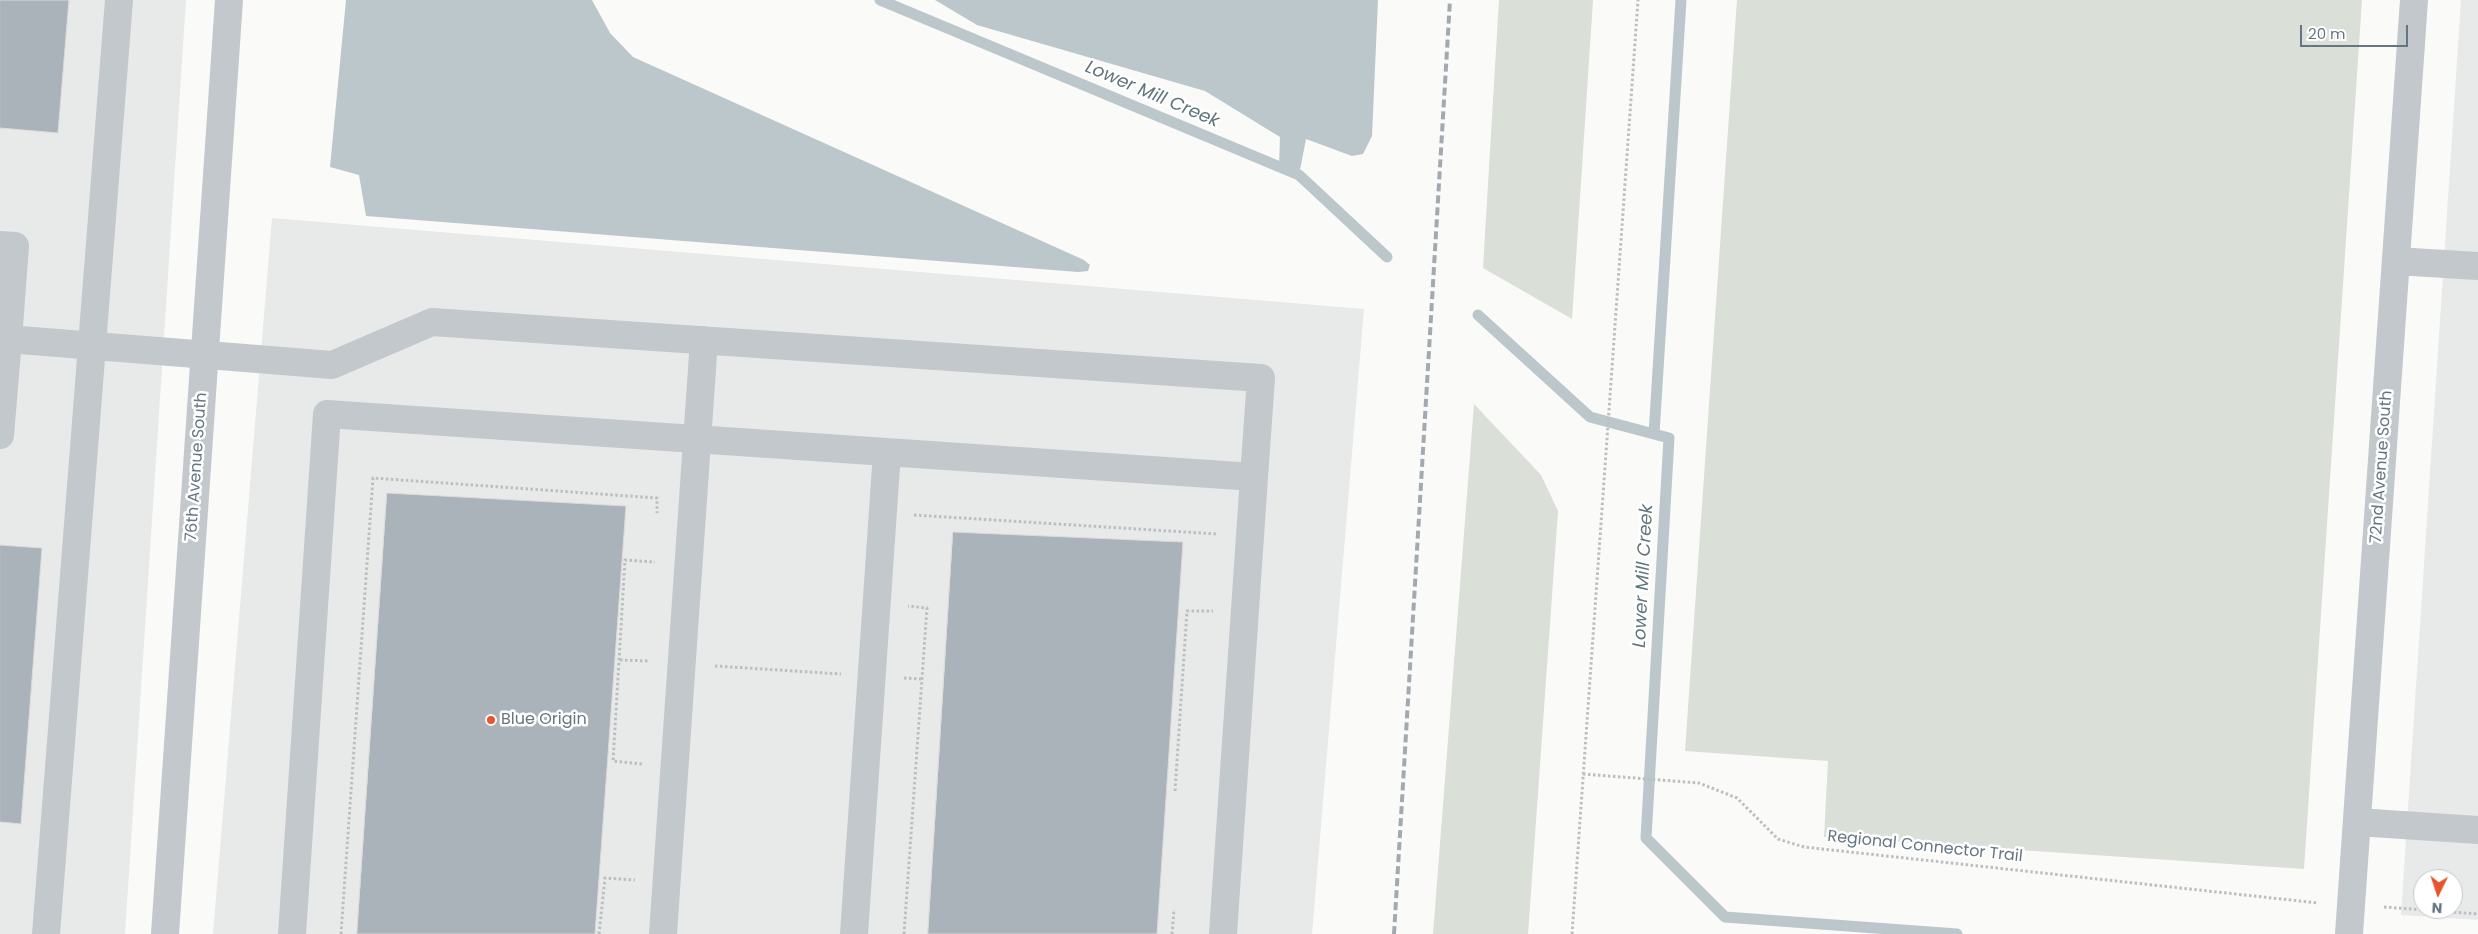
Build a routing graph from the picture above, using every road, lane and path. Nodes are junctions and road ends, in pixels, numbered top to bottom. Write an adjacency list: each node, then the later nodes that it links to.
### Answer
1 (119, 0): 10 (street)
2 (229, 0): 11 (street, 76th Avenue South)
3 (1638, 0): 27 (path)
4 (2414, 0): 6 (street, 72nd Avenue South)
5 (0, 245): 8 (street)
6 (2396, 261): 7 (street); 29 (street, 72nd Avenue South)
7 (2478, 266)
8 (8, 339): 10 (street); 12 (street)
9 (704, 340): 11 (street); 13 (street); 15 (street)
10 (92, 346): 11 (street); 34 (street)
11 (204, 355): 35 (street, 76th Avenue South)
12 (0, 435)
13 (697, 439): 14 (street); 23 (street); 36 (street)
14 (887, 452): 15 (street); 24 (street)
15 (1254, 477): 43 (street)
16 (905, 514): 18 (path)
17 (657, 517): 37 (path)
18 (1220, 534)
19 (655, 553): 22 (path)
20 (907, 606): 25 (path)
21 (1216, 612): 28 (path)
22 (620, 660): 23 (path); 26 (path)
23 (681, 663): 24 (path); 39 (street)
24 (871, 676): 25 (path); 40 (street)
25 (921, 679): 41 (path)
26 (641, 773)
27 (1583, 774): 32 (path, Regional Connector Trail); 44 (path)
28 (1175, 791)
29 (2357, 822): 30 (street); 45 (street, 72nd Avenue South)
30 (2478, 830)
31 (636, 870): 38 (path)
32 (2284, 900)
33 (1174, 909): 42 (path)
34 (46, 934)
35 (165, 934)
36 (292, 934)
37 (341, 934)
38 (599, 934)
39 (663, 934)
40 (854, 934)
41 (904, 934)
42 (1172, 934)
43 (1223, 934)
44 (1572, 934)
45 (2350, 934)

